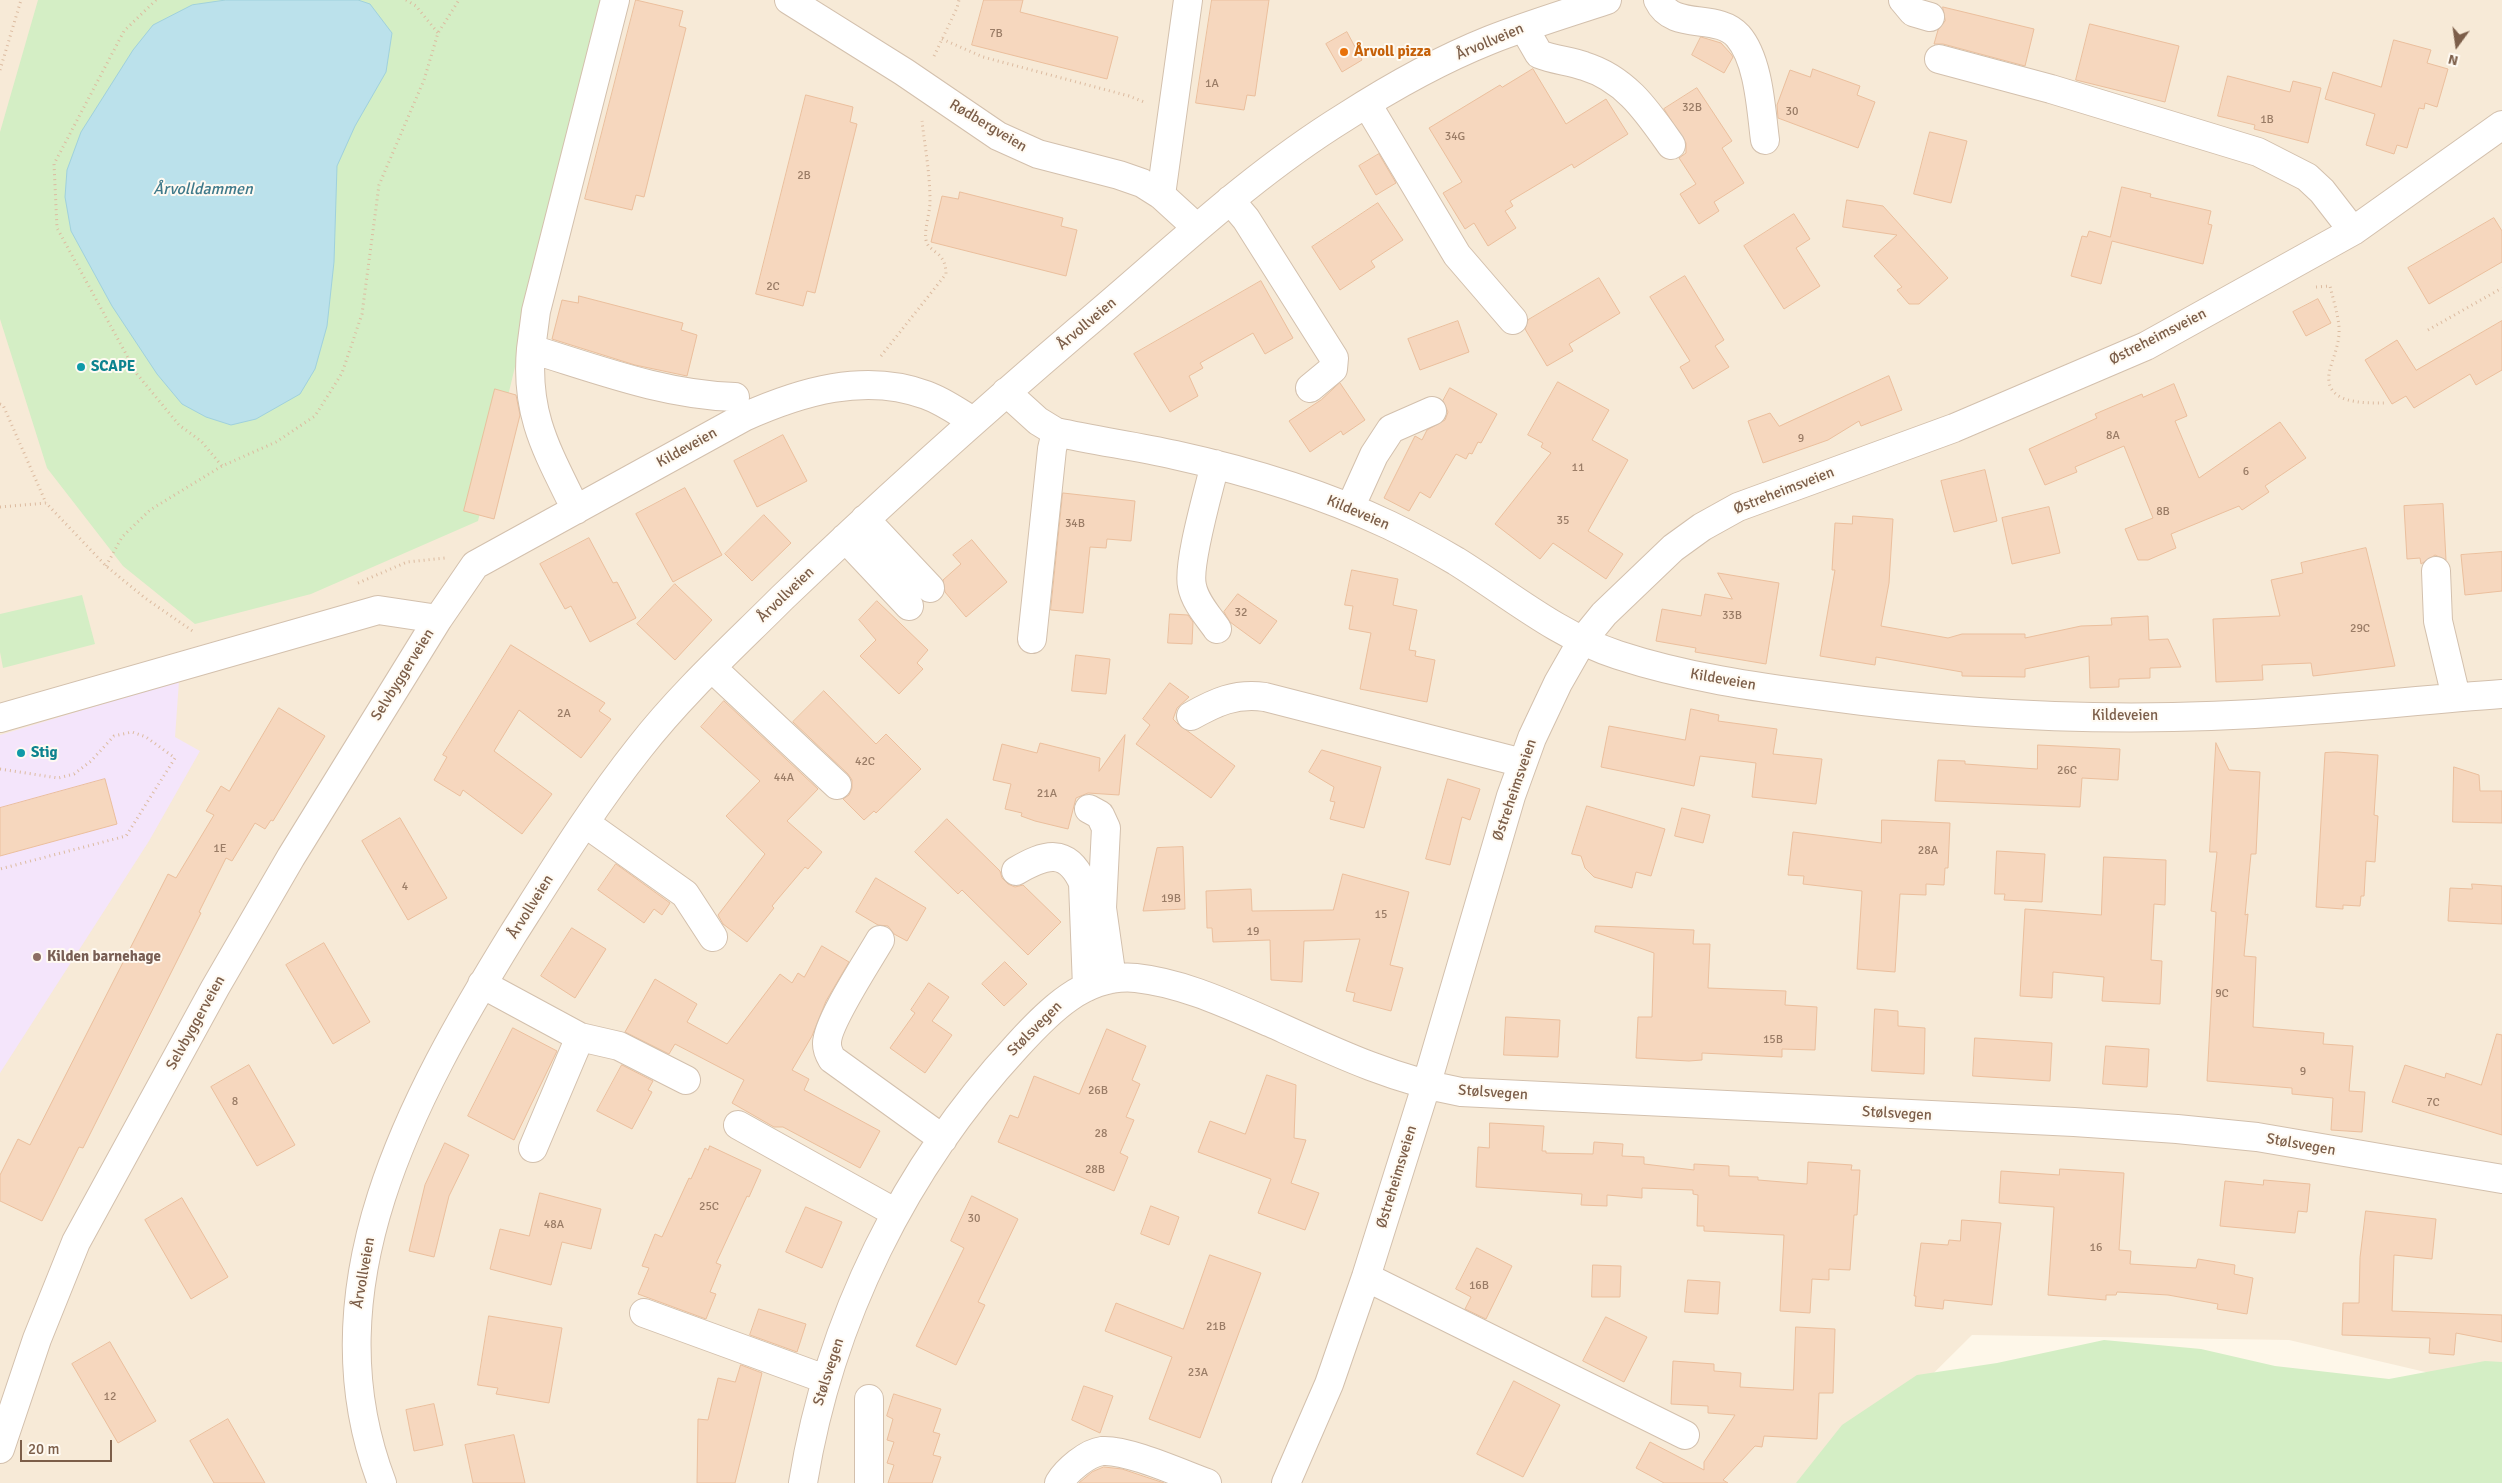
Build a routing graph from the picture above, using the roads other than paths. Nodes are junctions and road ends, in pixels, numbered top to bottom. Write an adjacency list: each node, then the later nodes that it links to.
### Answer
1 (615, 0): 19 (street)
2 (788, 0): 14 (street, Rødbergveien)
3 (1188, 0): 14 (street)
4 (1607, 0): 8 (street, Årvollveien)
5 (1658, 0): 12 (street)
6 (1903, 0): 7 (street)
7 (1930, 17)
8 (1524, 28): 10 (street, Årvollveien); 13 (street)
9 (1938, 59): 17 (street)
10 (1367, 104): 15 (street, Årvollveien); 18 (street)
11 (2502, 125): 17 (street, Østreheimsveien)
12 (1765, 140)
13 (1671, 145)
14 (1161, 195): 16 (street, Rødbergveien)
15 (1230, 200): 16 (street, Årvollveien); 20 (street)
16 (1196, 227): 21 (street, Årvollveien)
17 (2353, 231): 37 (street, Østreheimsveien)
18 (1513, 320)
19 (531, 349): 22 (street); 28 (street)
20 (1310, 388)
21 (1006, 392): 24 (street, Årvollveien); 25 (street, Kildeveien)
22 (734, 398)
23 (1432, 411): 27 (street)
24 (973, 421): 28 (street, Kildeveien); 29 (street, Årvollveien)
25 (1056, 432): 26 (street, Kildeveien); 36 (street)
26 (1215, 464): 27 (street, Kildeveien); 35 (street)
27 (1350, 508): 37 (street, Kildeveien)
28 (576, 510): 34 (street, Kildeveien)
29 (865, 519): 30 (street, Årvollveien); 32 (street)
30 (845, 538): 33 (street); 38 (street, Årvollveien)
31 (2436, 571): 40 (street)
32 (930, 588)
33 (909, 606)
34 (438, 619): 42 (street); 66 (street, Selvbyggerveien)
35 (1218, 629)
36 (1032, 639)
37 (1582, 641): 40 (street, Kildeveien); 43 (street, Østreheimsveien)
38 (712, 668): 44 (street); 46 (street, Årvollveien)
39 (2502, 694): 40 (street, Kildeveien)
40 (2456, 697)
41 (1191, 716): 43 (street)
42 (0, 718)
43 (1523, 763): 55 (street, Østreheimsveien)
44 (837, 785)
45 (1089, 809): 50 (street)
46 (585, 823): 48 (street); 51 (street, Årvollveien)
47 (1016, 871): 52 (street)
48 (713, 937)
49 (880, 940): 57 (street)
50 (1112, 979): 52 (street, Stølsvegen); 55 (street, Stølsvegen)
51 (482, 984): 53 (street); 67 (street, Årvollveien)
52 (1087, 988): 57 (street, Stølsvegen)
53 (580, 1037): 54 (street); 58 (street)
54 (686, 1080)
55 (1426, 1086): 59 (street, Stølsvegen); 61 (street, Østreheimsveien)
56 (738, 1125): 60 (street)
57 (942, 1139): 60 (street, Stølsvegen)
58 (534, 1148)
59 (2502, 1179)
60 (896, 1212): 63 (street, Stølsvegen)
61 (1366, 1277): 65 (street); 72 (street, Østreheimsveien)
62 (644, 1313): 63 (street)
63 (825, 1379): 68 (street, Stølsvegen)
64 (869, 1399): 69 (street)
65 (1685, 1435)
66 (0, 1450)
67 (382, 1483)
68 (803, 1483)
69 (869, 1483)
70 (1059, 1483): 71 (street)
71 (1207, 1483)
72 (1286, 1483)

